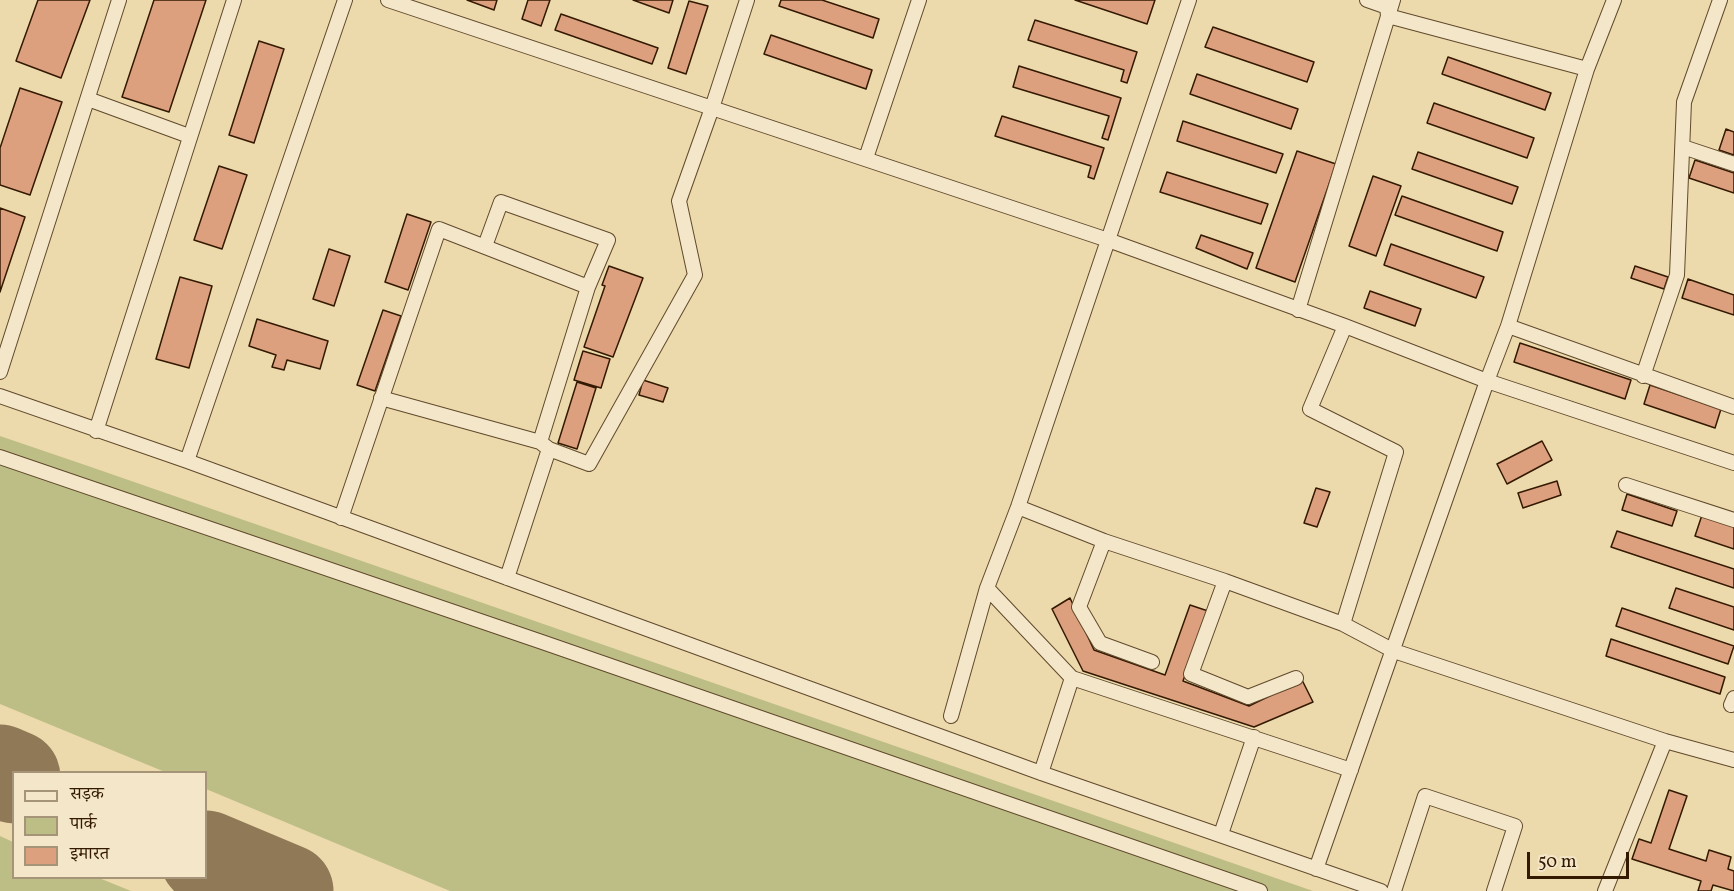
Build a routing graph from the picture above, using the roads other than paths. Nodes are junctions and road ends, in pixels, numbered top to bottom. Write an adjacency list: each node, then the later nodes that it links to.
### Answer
1 (119, 0): 14 (street)
2 (234, 0): 16 (street)
3 (345, 0): 35 (street)
4 (388, 0): 15 (street)
5 (747, 0): 15 (street)
6 (919, 0): 18 (street)
7 (1189, 0): 20 (street)
8 (1367, 0): 12 (street)
9 (1393, 0): 12 (street)
10 (1614, 0): 13 (street)
11 (1720, 0): 17 (street)
12 (1388, 16): 13 (street); 23 (street)
13 (1587, 69): 25 (street)
14 (88, 99): 16 (street); 26 (street)
15 (712, 108): 18 (street); 33 (street)
16 (189, 136): 32 (street)
17 (1683, 147): 19 (street); 27 (street)
18 (866, 158): 20 (street)
19 (1734, 164)
20 (1107, 240): 23 (street); 38 (street)
21 (485, 246): 22 (street); 22 (street); 30 (street)
22 (588, 287): 33 (street)
23 (1298, 310): 24 (street)
24 (1345, 326): 28 (street); 45 (street)
25 (1508, 326): 27 (street); 28 (street)
26 (0, 372)
27 (1643, 376): 31 (street)
28 (1486, 381): 36 (street); 46 (street)
29 (0, 396): 32 (street)
30 (381, 398): 33 (street); 39 (street)
31 (1734, 407)
32 (96, 431): 35 (street)
33 (544, 446): 42 (street)
34 (0, 457): 58 (street)
35 (187, 461): 39 (street)
36 (1734, 463)
37 (1626, 485): 40 (street)
38 (1018, 507): 41 (street); 44 (street)
39 (341, 518): 42 (street)
40 (1734, 520)
41 (1104, 541): 43 (street); 47 (street)
42 (507, 579): 55 (street)
43 (1224, 581): 45 (street); 49 (street)
44 (987, 588): 48 (street); 50 (street)
45 (1343, 624): 46 (street)
46 (1394, 651): 52 (street); 54 (street)
47 (1152, 662)
48 (1072, 678): 51 (street); 55 (street)
49 (1296, 678)
50 (951, 716)
51 (1254, 737): 54 (street); 56 (street)
52 (1665, 741): 53 (street); 62 (street)
53 (1734, 760)
54 (1351, 770): 57 (street)
55 (1041, 773): 56 (street)
56 (1221, 834): 57 (street)
57 (1316, 869): 59 (street)
58 (1260, 891)
59 (1381, 891)
60 (1394, 891): 61 (street)
61 (1494, 891)
62 (1605, 891)

